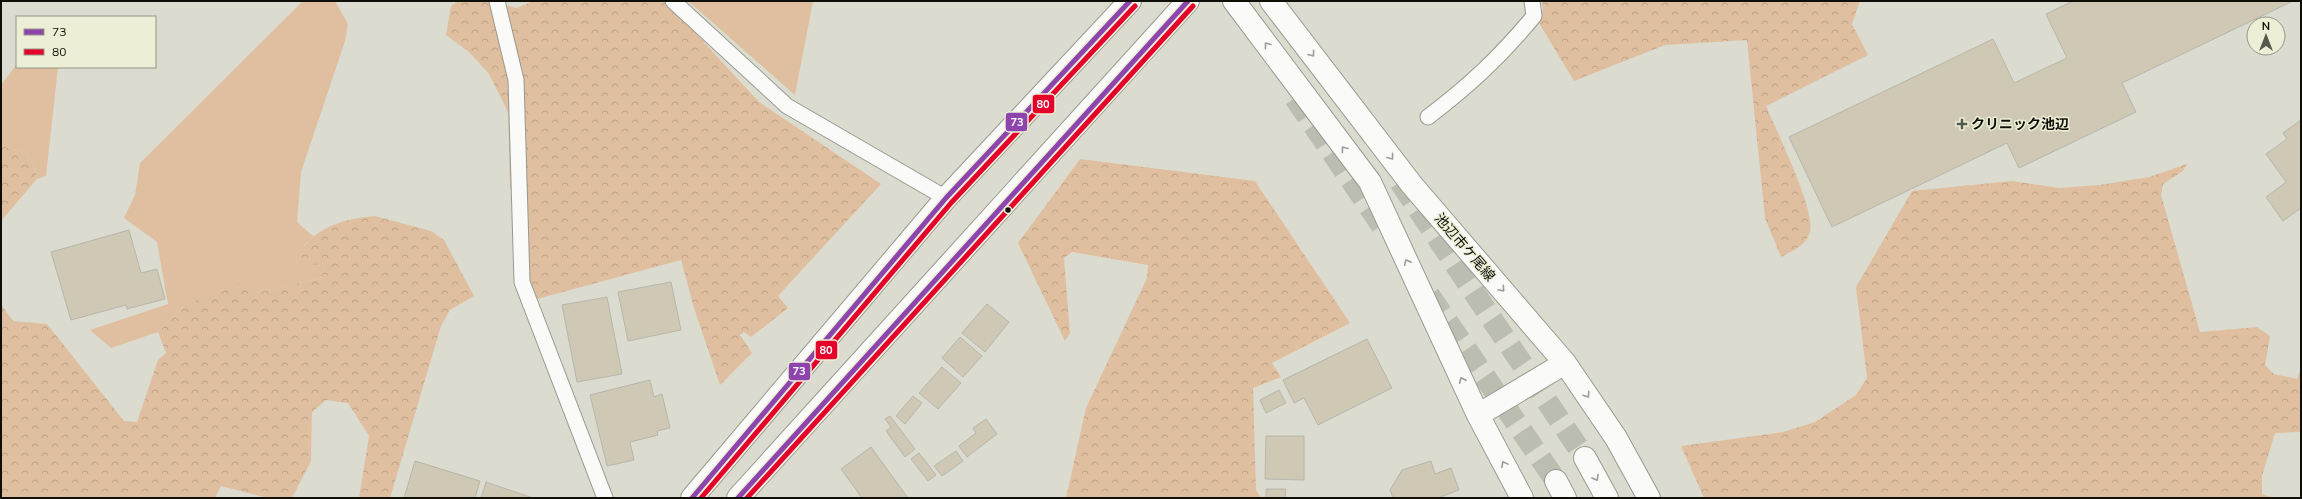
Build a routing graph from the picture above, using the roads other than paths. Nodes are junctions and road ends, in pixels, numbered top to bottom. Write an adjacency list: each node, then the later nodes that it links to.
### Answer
1 (497, 1): 13 (lane)
2 (672, 1): 9 (lane)
3 (1130, 1): 9 (street)
4 (1188, 1): 15 (street)
5 (1234, 1): 11 (street, one-way to 5)
6 (1271, 1): 10 (street, 池辺市ケ尾線, one-way to 10)
7 (1532, 1): 8 (lane)
8 (1428, 117)
9 (946, 198): 14 (street)
10 (1565, 363): 11 (street); 18 (street, 池辺市ケ尾線, one-way to 18)
11 (1478, 415): 16 (street, one-way to 11)
12 (1585, 458): 17 (street, one-way to 17)
13 (605, 498)
14 (692, 498)
15 (738, 498)
16 (1522, 498)
17 (1607, 498)
18 (1649, 498)

